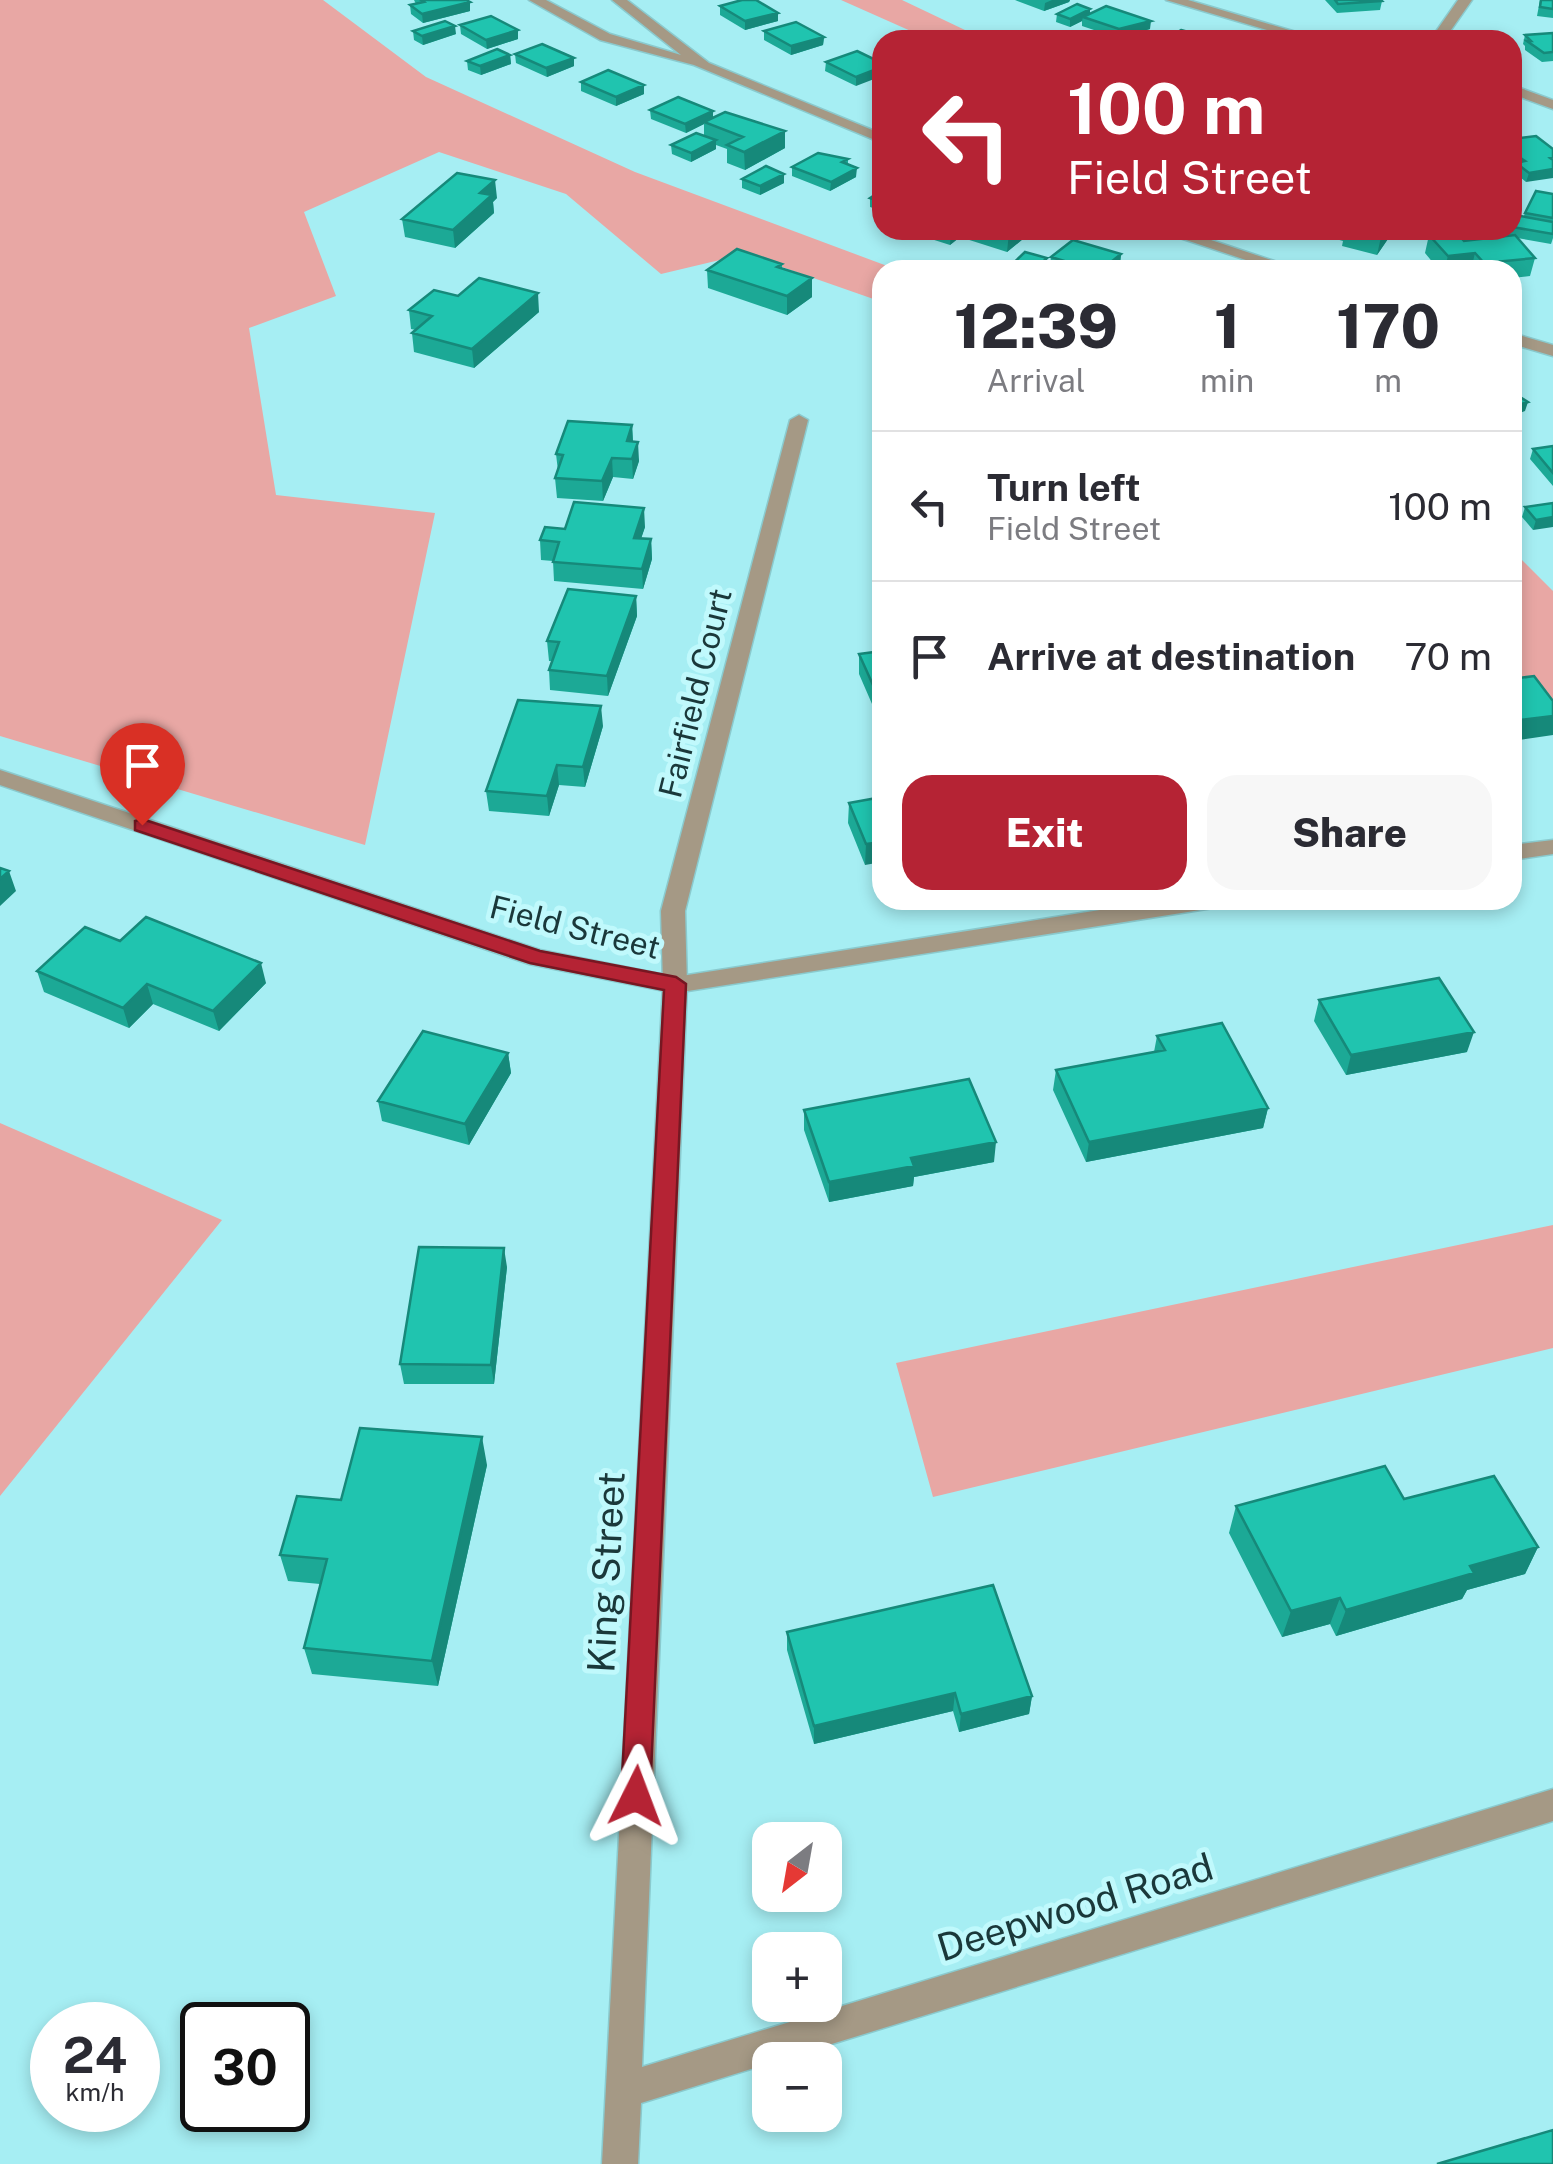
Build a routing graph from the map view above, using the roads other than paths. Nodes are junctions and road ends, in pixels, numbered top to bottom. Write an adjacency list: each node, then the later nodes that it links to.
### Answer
1 (536, 0): 7 (street)
2 (619, 0): 7 (street)
3 (1173, 0): 5 (street)
4 (1465, 0): 6 (street)
5 (1280, 30)
6 (1444, 30)
7 (704, 66): 10 (street)
8 (1522, 92): 9 (street)
9 (1553, 105)
10 (872, 135)
11 (1196, 240): 12 (street)
12 (1260, 260)
13 (1522, 341): 14 (street)
14 (1553, 351)
15 (799, 420): 20 (street, Fairfield Court)
16 (0, 777): 20 (street, Field Street)
17 (1553, 846): 18 (street)
18 (1522, 851)
19 (1149, 910): 20 (street, Field Street)
20 (676, 984): 22 (street, King Street)
21 (1553, 1805): 22 (street, Deepwood Road)
22 (622, 2091): 23 (street, King Street)
23 (620, 2164)

